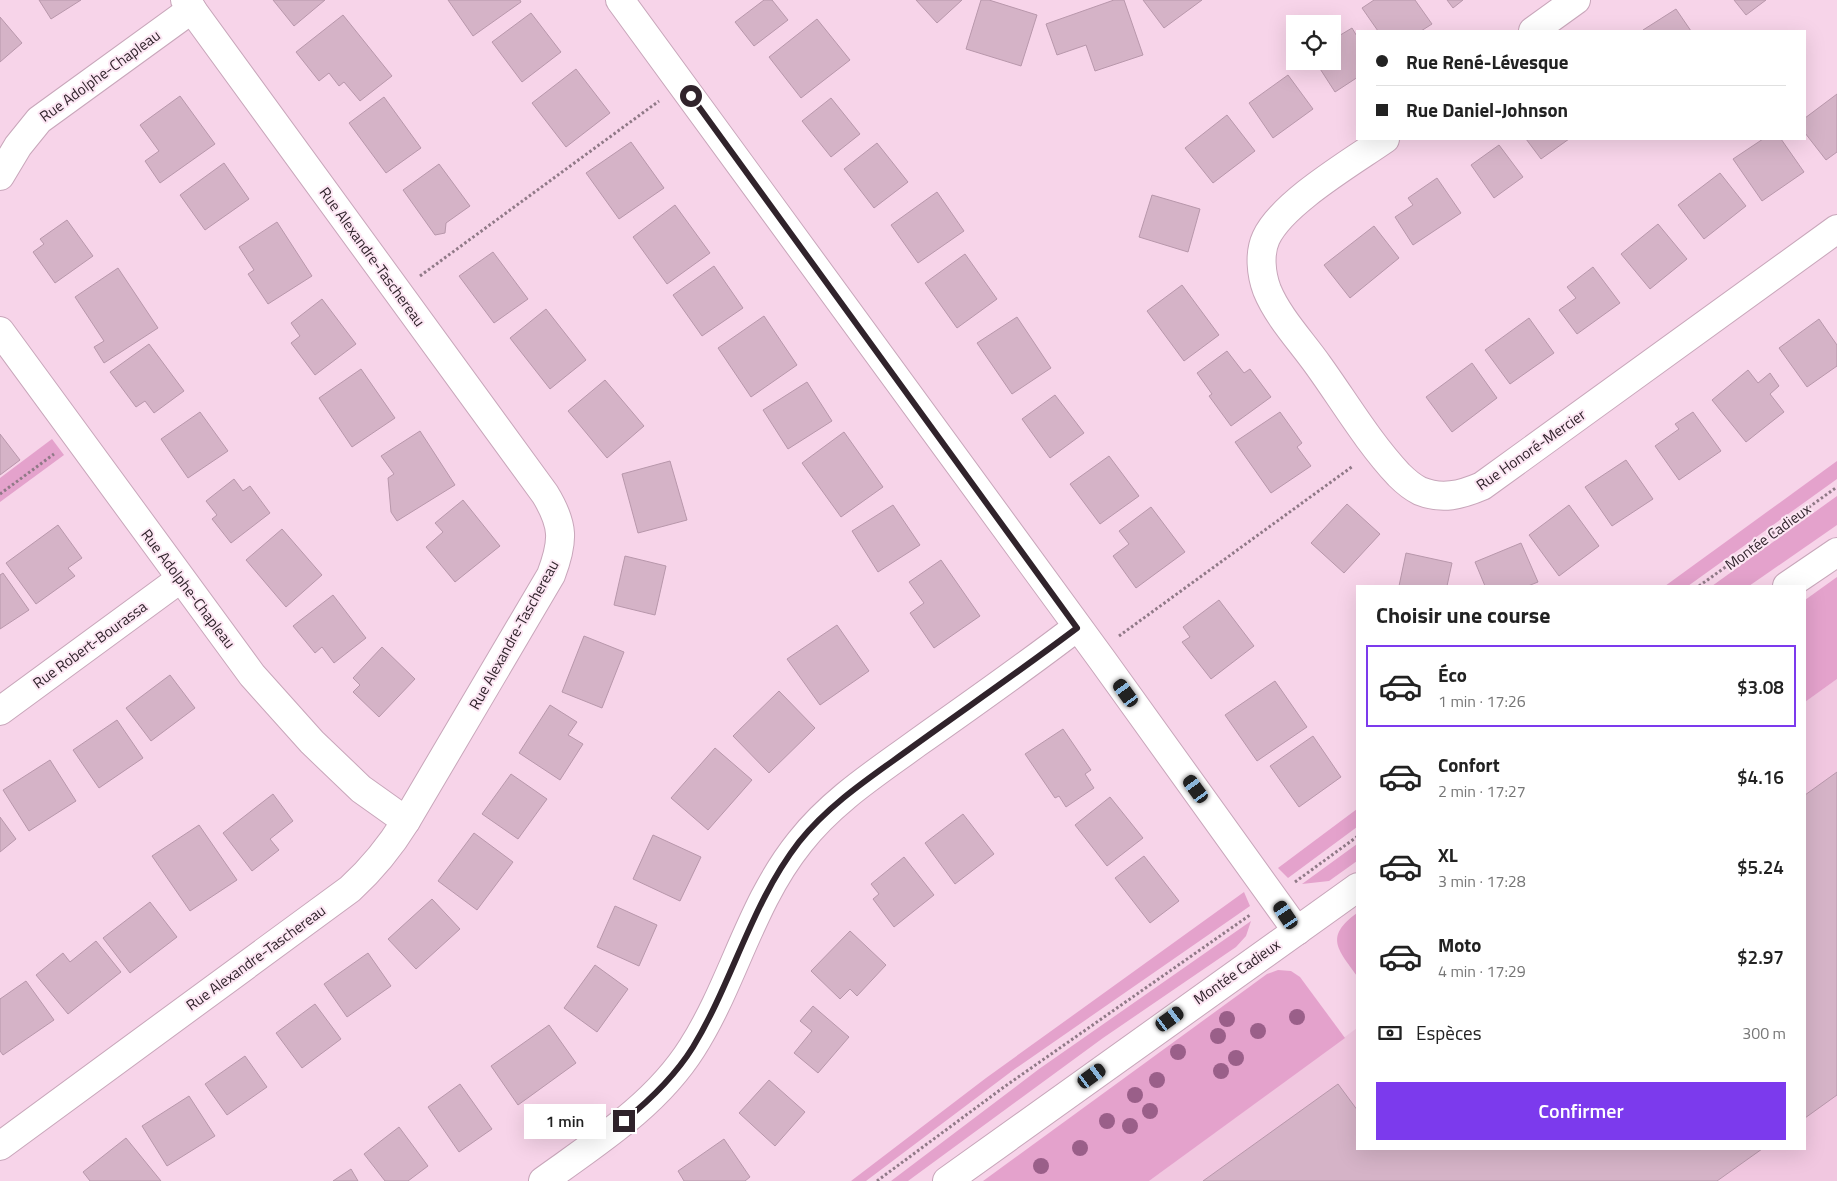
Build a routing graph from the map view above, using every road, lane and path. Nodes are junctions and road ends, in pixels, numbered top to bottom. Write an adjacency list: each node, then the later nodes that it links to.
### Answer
1 (620, 0): 19 (street)
2 (1576, 0): 4 (street)
3 (188, 5): 7 (street, Rue Adolphe-Chapleau); 22 (street, Rue Alexandre-Taschereau)
4 (1534, 30)
5 (665, 98): 9 (path)
6 (1383, 140): 8 (street, Rue Honoré-Mercier)
7 (0, 176)
8 (1837, 229)
9 (416, 280)
10 (0, 331): 16 (street, Rue Adolphe-Chapleau)
11 (61, 450): 14 (path)
12 (1354, 465): 20 (path)
13 (1837, 487): 17 (path, Montée Cadieux)
14 (0, 494)
15 (1837, 552): 18 (street)
16 (180, 580): 21 (street, Rue Robert-Bourassa); 22 (street, Rue Adolphe-Chapleau)
17 (1701, 585)
18 (1788, 585)
19 (1077, 628): 27 (street); 29 (street)
20 (1113, 640)
21 (0, 711)
22 (406, 821): 28 (street, Rue Alexandre-Taschereau)
23 (1356, 837): 24 (path)
24 (1295, 882)
25 (1356, 888): 27 (street, Montée Cadieux)
26 (1252, 913): 30 (path)
27 (1297, 931): 31 (street, Montée Cadieux)
28 (0, 1146)
29 (543, 1181)
30 (876, 1181)
31 (947, 1181)

